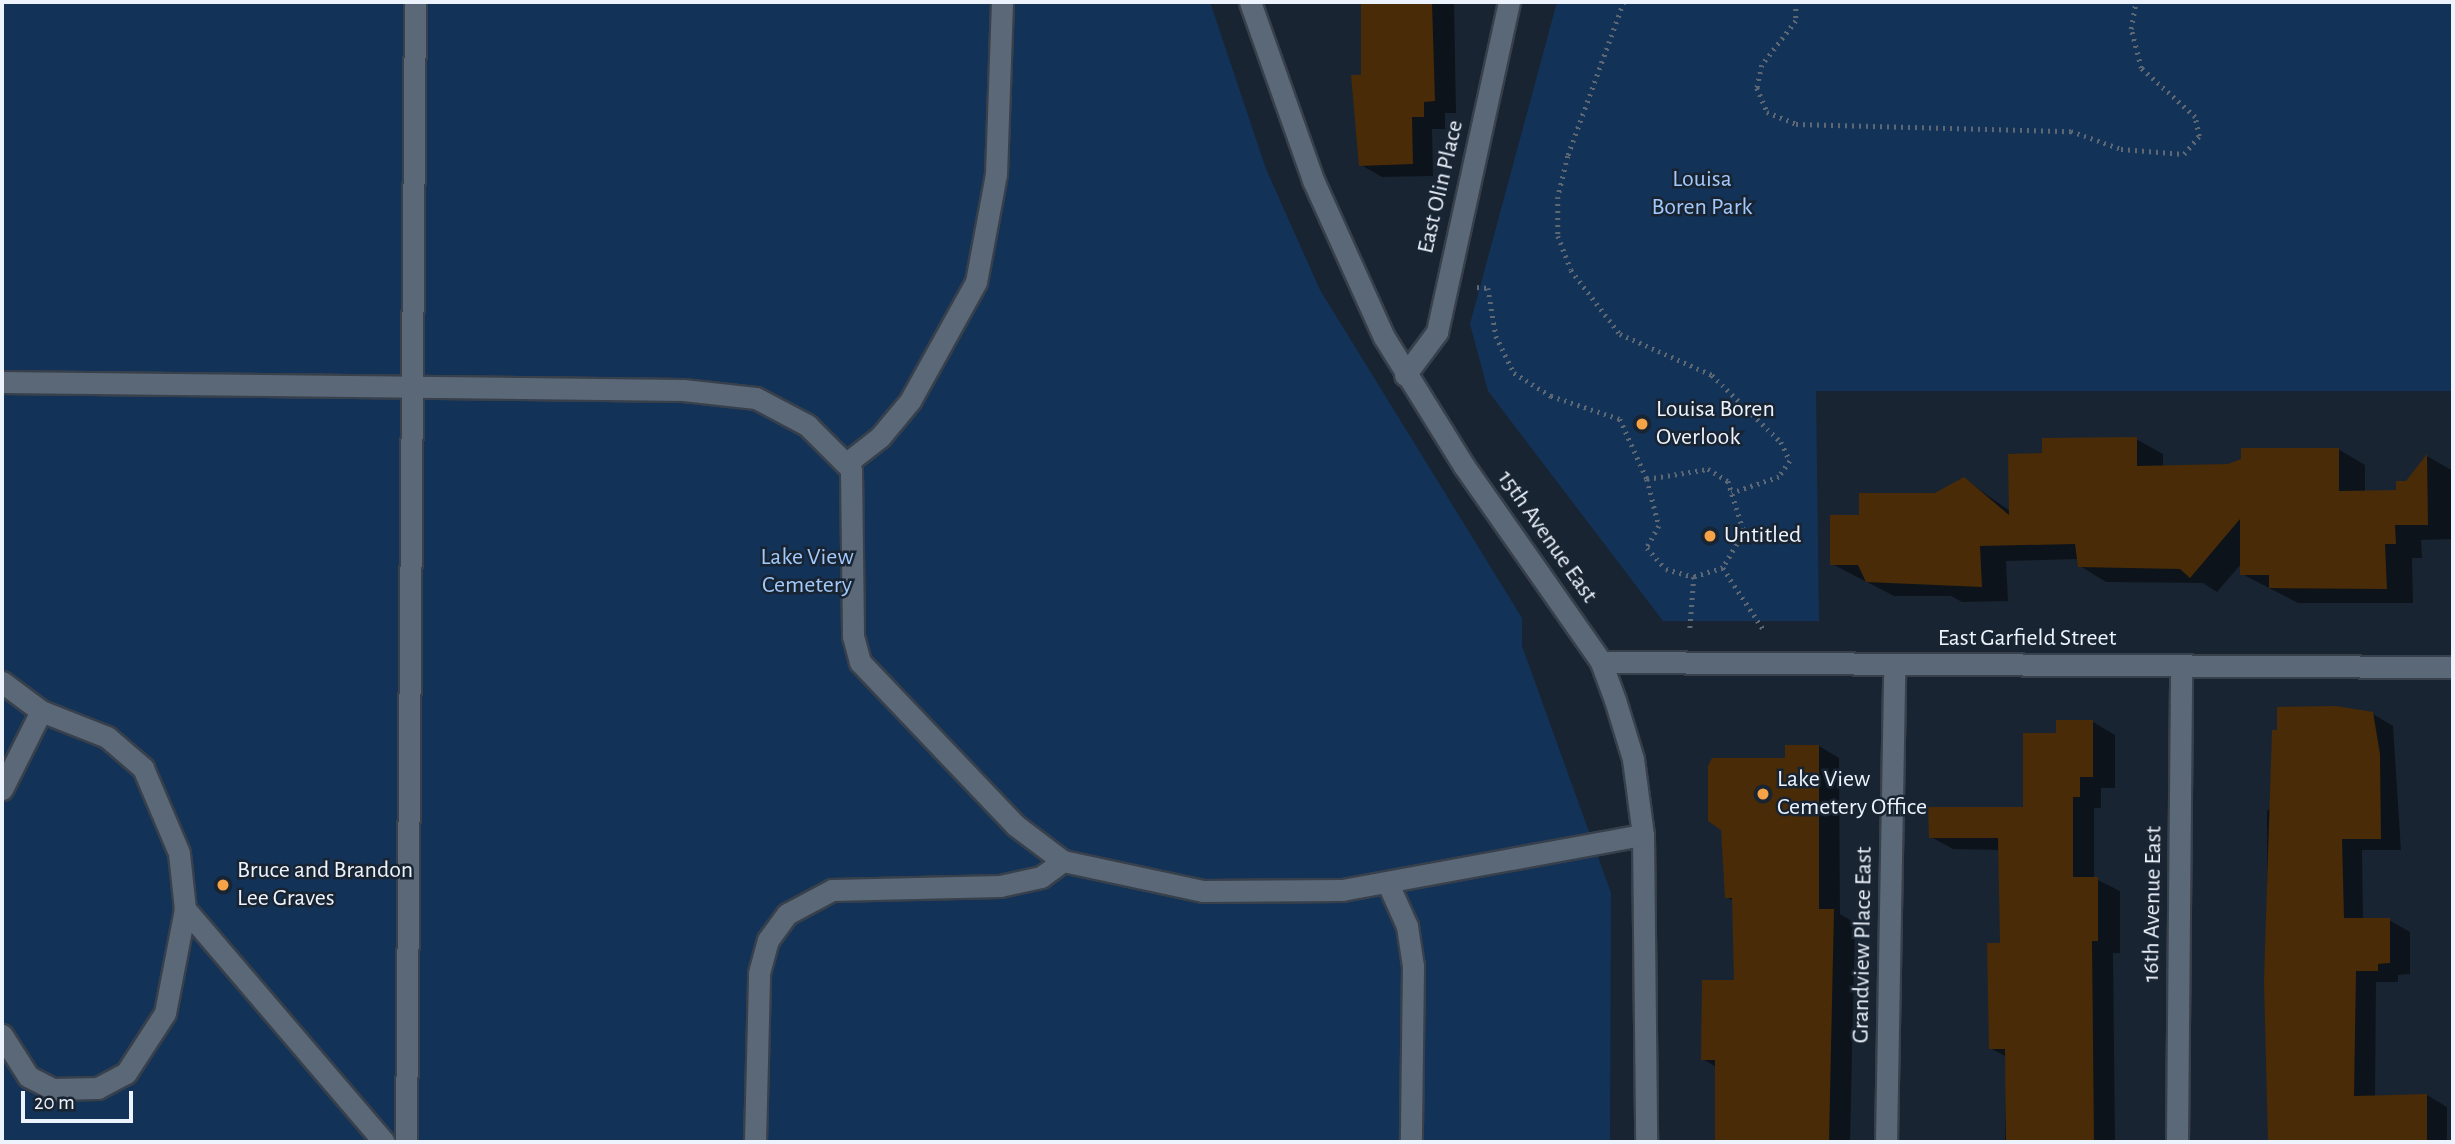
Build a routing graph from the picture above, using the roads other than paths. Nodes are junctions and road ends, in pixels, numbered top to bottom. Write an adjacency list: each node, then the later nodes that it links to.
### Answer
1 (415, 2): 7 (street)
2 (1002, 2): 8 (street)
3 (1250, 2): 5 (street, 15th Avenue East)
4 (1509, 2): 5 (street, East Olin Place)
5 (1405, 374): 9 (street, 15th Avenue East)
6 (2, 382): 7 (street)
7 (412, 387): 8 (street); 22 (street)
8 (848, 462): 17 (street)
9 (1601, 662): 10 (street, East Garfield Street); 16 (street, 15th Avenue East)
10 (1894, 665): 11 (street, East Garfield Street); 26 (street, Grandview Place East)
11 (2181, 666): 12 (street, East Garfield Street); 27 (street, 16th Avenue East)
12 (2453, 667)
13 (2, 682): 14 (street)
14 (41, 711): 15 (street); 19 (street)
15 (2, 789)
16 (1643, 835): 18 (street); 25 (street, 15th Avenue East)
17 (1063, 860): 18 (street); 23 (street)
18 (1389, 886): 24 (street)
19 (184, 909): 20 (street); 21 (street)
20 (2, 1035)
21 (384, 1142)
22 (405, 1142)
23 (755, 1142)
24 (1411, 1142)
25 (1646, 1142)
26 (1886, 1142)
27 (2177, 1142)

